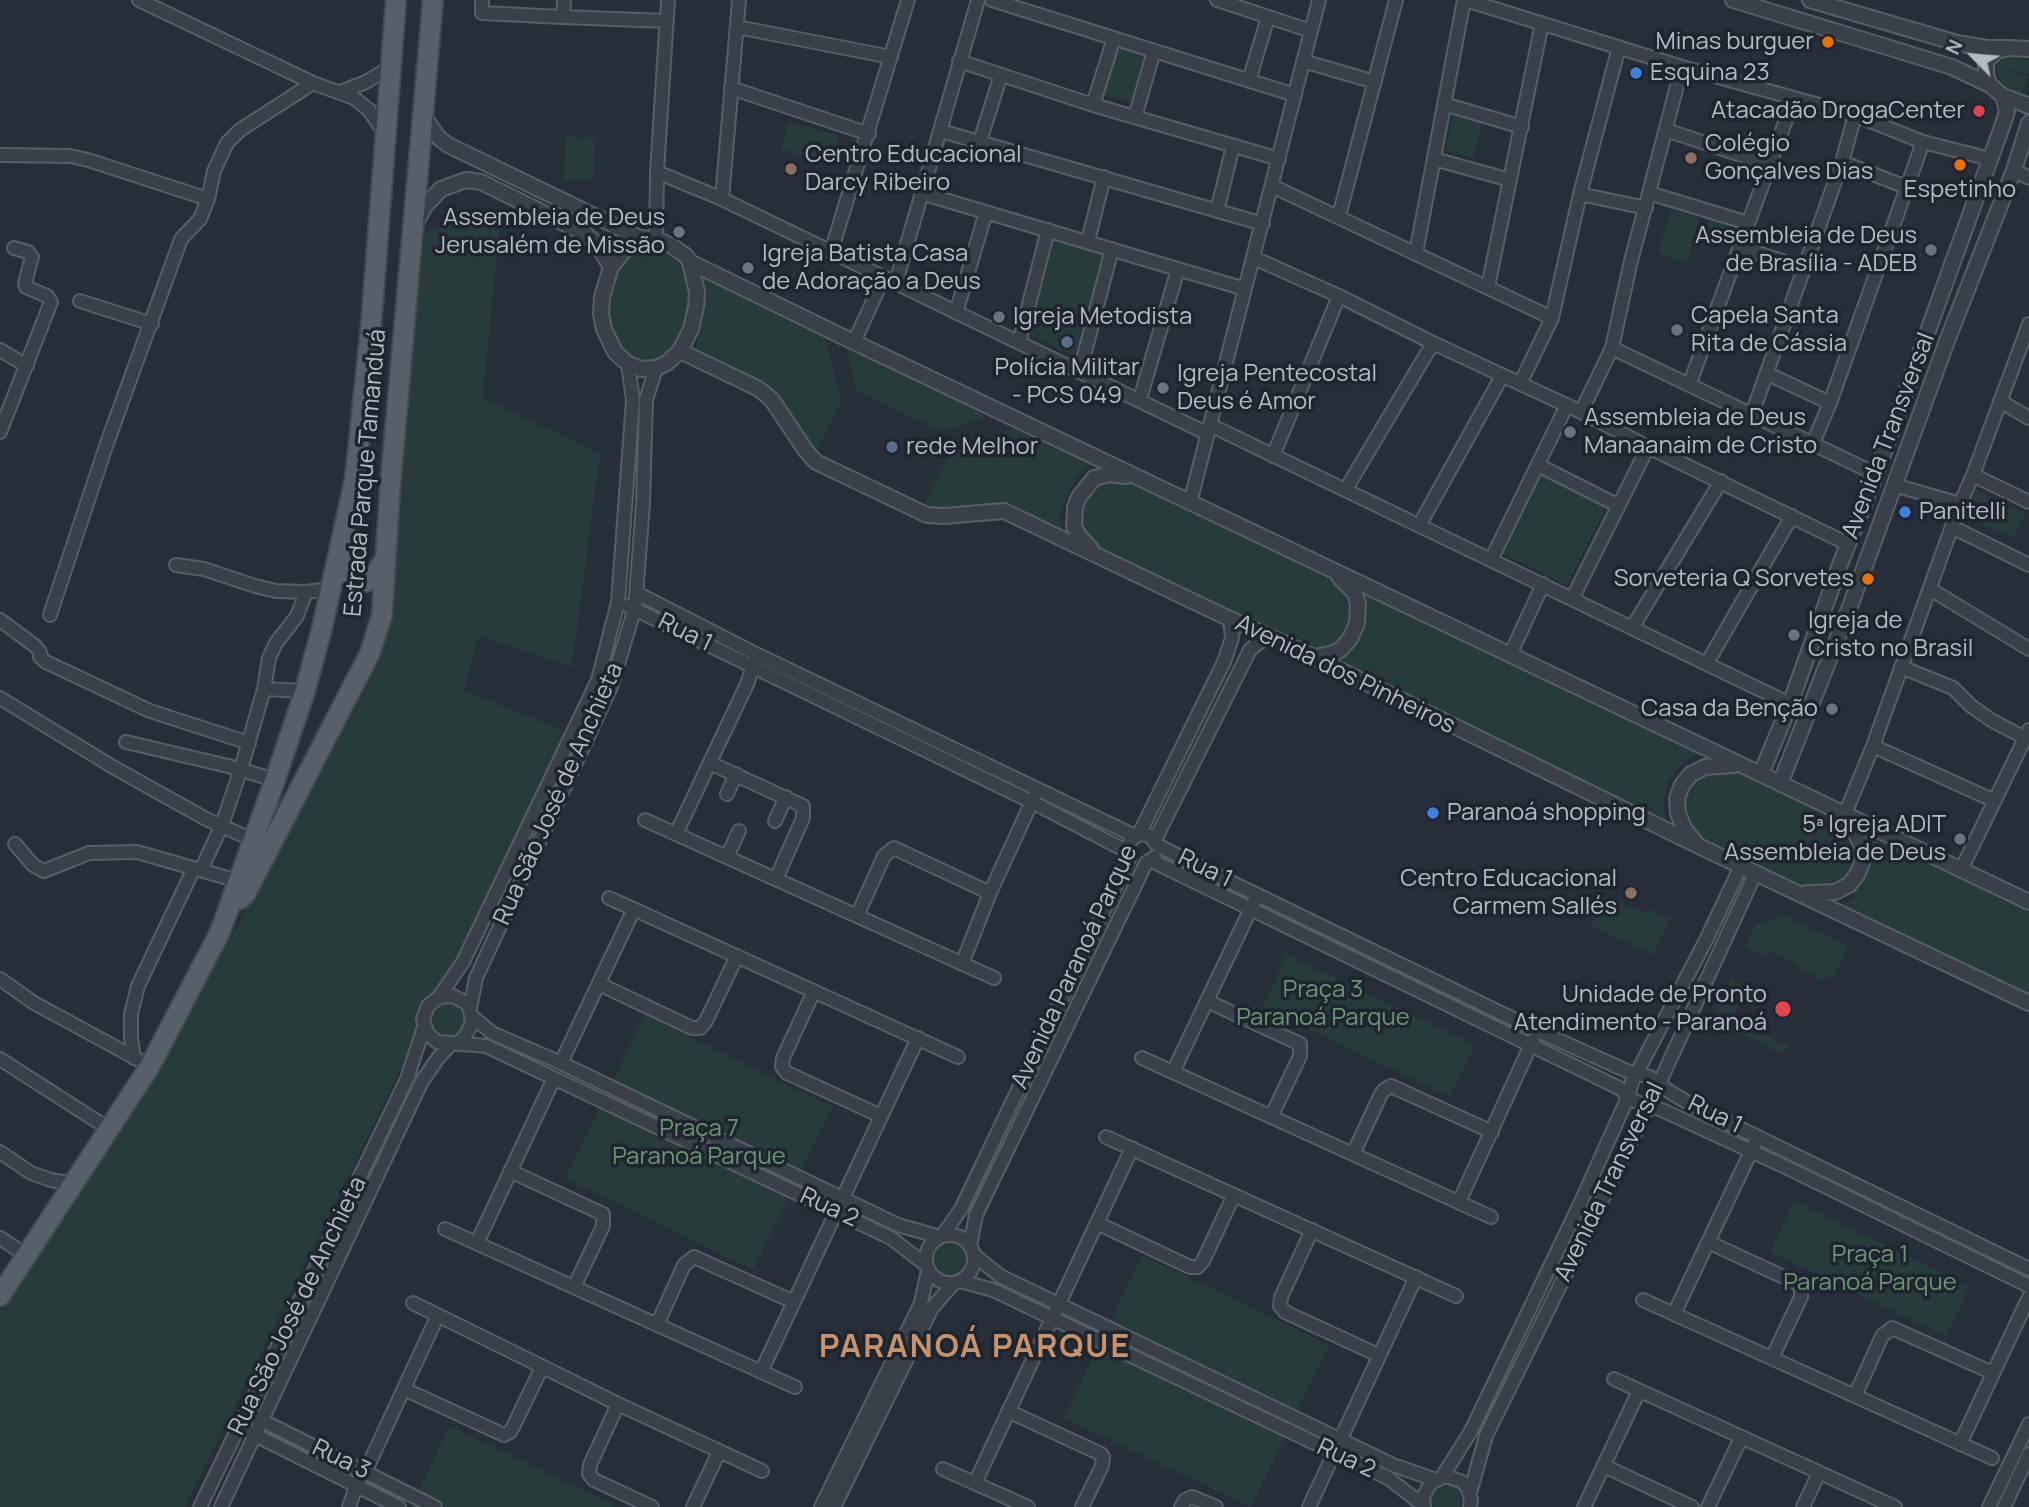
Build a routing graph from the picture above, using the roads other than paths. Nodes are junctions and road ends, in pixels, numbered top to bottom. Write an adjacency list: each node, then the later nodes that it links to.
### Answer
1 (139, 0): 37 (street)
2 (396, 0): 32 (main road, Estrada Parque Tamanduá)
3 (433, 0): 44 (main road, Estrada Parque Tamanduá)
4 (482, 0): 18 (street)
5 (564, 0): 18 (street)
6 (668, 0): 20 (street)
7 (739, 0): 22 (street)
8 (908, 0): 29 (street)
9 (978, 0): 30 (street)
10 (992, 0): 17 (street)
11 (1217, 0): 19 (street)
12 (1319, 0): 23 (street)
13 (1396, 0): 36 (street)
14 (1465, 0): 21 (street); 45 (street)
15 (1733, 0): 38 (street)
16 (1810, 0): 26 (street)
17 (1024, 5): 24 (street)
18 (563, 18): 20 (street)
19 (1268, 18): 23 (street); 35 (street)
20 (667, 22): 66 (street)
21 (1542, 23): 27 (street); 51 (street)
22 (737, 27): 29 (street); 39 (street)
23 (1311, 31): 31 (street)
24 (1114, 38): 28 (street); 46 (street)
25 (2028, 46): 26 (street)
26 (2008, 48): 38 (street)
27 (1624, 49): 33 (street); 74 (street)
28 (1154, 51): 35 (street); 49 (street)
29 (891, 57): 54 (street)
30 (959, 61): 34 (street); 53 (street)
31 (1303, 61): 36 (street); 41 (street)
32 (391, 63): 40 (street); 55 (main road, Estrada Parque Tamanduá)
33 (1682, 67): 43 (street); 52 (street)
34 (1001, 75): 46 (street); 56 (street)
35 (1249, 81): 41 (street)
36 (1374, 82): 80 (street)
37 (313, 83): 40 (street); 75 (street)
38 (1990, 85): 42 (street)
39 (731, 88): 54 (street); 76 (street)
40 (340, 92): 55 (street)
41 (1295, 95): 60 (street)
42 (2003, 96): 47 (street); 62 (street, Avenida Transversal)
43 (1794, 98): 48 (street); 64 (street)
44 (424, 104): 83 (main road, Estrada Parque Tamanduá); 85 (street)
45 (1444, 104): 51 (street); 61 (street)
46 (1093, 105): 49 (street)
47 (2029, 106)
48 (1856, 115): 57 (street); 63 (street)
49 (1135, 117): 58 (street)
50 (2029, 123): 65 (street, Avenida Transversal)
51 (1522, 127): 69 (street)
52 (1666, 130): 64 (street); 73 (street)
53 (941, 131): 56 (street); 72 (street)
54 (869, 134): 91 (street)
55 (387, 137): 152 (main road, Estrada Parque Tamanduá)
56 (980, 141): 67 (street)
57 (1923, 142): 62 (street); 71 (street)
58 (1233, 146): 60 (street); 78 (street)
59 (0, 155): 75 (street)
60 (1279, 159): 70 (street)
61 (1434, 159): 69 (street); 92 (street)
62 (1990, 159): 98 (street, Avenida Transversal)
63 (1842, 162): 71 (street); 96 (street)
64 (1770, 165): 81 (street)
65 (2014, 170): 68 (street); 100 (street, Avenida Transversal)
66 (657, 172): 76 (street); 86 (street)
67 (1104, 177): 78 (street); 87 (street)
68 (2029, 178)
69 (1510, 180): 101 (street)
70 (1272, 186): 80 (street); 82 (street)
71 (1906, 187): 127 (street)
72 (921, 193): 79 (street); 99 (street)
73 (1649, 193): 77 (street); 81 (street)
74 (1580, 194): 77 (street); 108 (street)
75 (208, 199): 109 (street)
76 (722, 199): 91 (street)
77 (1646, 208): 114 (street)
78 (1217, 211): 82 (street)
79 (986, 212): 84 (street); 107 (street)
80 (1339, 216): 92 (street)
81 (1748, 223): 88 (street)
82 (1263, 224): 93 (street)
83 (412, 230): 95 (street); 154 (main road, Estrada Parque Tamanduá)
84 (1048, 230): 87 (street); 112 (street)
85 (640, 237): 86 (street); 95 (street)
86 (656, 239): 94 (street)
87 (1088, 242): 90 (street)
88 (1739, 247): 96 (street); 123 (street)
89 (14, 248): 118 (street)
90 (1112, 249): 97 (street); 120 (street)
91 (831, 252): 99 (street)
92 (1416, 253): 101 (street)
93 (1254, 258): 102 (street); 103 (street)
94 (690, 261): 111 (street); 116 (street)
95 (611, 267): 117 (street)
96 (1804, 268): 121 (street)
97 (1178, 269): 102 (street); 125 (street)
98 (1947, 277): 100 (street); 105 (street, Avenida Transversal)
99 (890, 280): 107 (street); 111 (street)
100 (1970, 283): 106 (street, Avenida Transversal)
101 (1488, 287): 108 (street)
102 (1245, 289): 132 (street)
103 (1339, 296): 113 (street); 136 (street)
104 (80, 301): 109 (street)
105 (1938, 304): 106 (street); 138 (street, Avenida Transversal)
106 (1958, 311): 142 (street, Avenida Transversal)
107 (956, 313): 112 (street)
108 (1552, 318): 124 (street)
109 (152, 324): 171 (street)
110 (2029, 324): 126 (street)
111 (854, 342): 140 (street)
112 (1018, 343): 120 (street)
113 (1433, 343): 122 (street); 143 (street)
114 (1612, 348): 123 (street); 129 (street)
115 (0, 350): 118 (street)
116 (680, 351): 119 (street); 153 (street, Avenida dos Pinheiros)
117 (628, 364): 119 (street); 168 (street, Rua São José de Anchieta)
118 (27, 366): 133 (street)
119 (656, 368): 165 (street, Rua São José de Anchieta)
120 (1080, 371): 125 (street)
121 (1768, 374): 127 (street); 130 (street)
122 (1502, 376): 124 (street); 149 (street)
123 (1690, 383): 130 (street)
124 (1520, 384): 128 (street)
125 (1140, 399): 132 (street)
126 (2000, 401): 131 (street); 139 (street)
127 (1830, 403): 134 (street)
128 (1567, 405): 129 (street); 137 (street)
129 (1581, 412): 135 (street)
130 (1752, 414): 134 (street)
131 (2029, 418)
132 (1209, 429): 136 (street); 145 (street)
133 (0, 432)
134 (1813, 443): 138 (street)
135 (1647, 447): 141 (street); 147 (street)
136 (1273, 456): 143 (street)
137 (1538, 465): 147 (street); 155 (street)
138 (1876, 474): 151 (street, Avenida Transversal)
139 (1973, 475): 144 (street); 146 (street)
140 (1138, 478): 145 (street); 153 (street)
141 (1721, 481): 148 (street); 174 (street)
142 (1894, 485): 146 (street); 159 (street, Avenida Transversal)
143 (1346, 489): 149 (street)
144 (2029, 502)
145 (1190, 503): 160 (street)
146 (1960, 504): 150 (street)
147 (1617, 505): 166 (street)
148 (1792, 516): 151 (street); 180 (street)
149 (1420, 524): 155 (street)
150 (1952, 527): 158 (street); 163 (street)
151 (1848, 544): 156 (street, Avenida Transversal)
152 (340, 551): 154 (main road); 162 (main road, Estrada Parque Tamanduá)
153 (1097, 555): 172 (street, Avenida dos Pinheiros)
154 (386, 558): 229 (main road, Estrada Parque Tamanduá)
155 (1491, 559): 161 (street)
156 (1841, 562): 159 (street); 167 (street, Avenida Transversal)
157 (176, 565): 164 (street)
158 (2029, 565)
159 (1862, 570): 169 (street, Avenida Transversal)
160 (1334, 571): 177 (street); 178 (street)
161 (1543, 584): 166 (street); 178 (street)
162 (330, 589): 164 (street); 183 (main road, Estrada Parque Tamanduá)
163 (1930, 589): 176 (street); 181 (street)
164 (306, 592): 182 (street)
165 (637, 593): 170 (street, Rua São José de Anchieta); 179 (street, Rua 1)
166 (1573, 597): 174 (street)
167 (1828, 598): 169 (street); 185 (street, Avenida Transversal)
168 (618, 601): 170 (street, Rua 1); 237 (street, Rua São José de Anchieta)
169 (1851, 604): 196 (street, Avenida Transversal)
170 (635, 608): 179 (street, Rua 1); 240 (street, Rua São José de Anchieta)
171 (50, 615)
172 (1230, 619): 175 (street, Avenida dos Pinheiros); 208 (street, Avenida Paranoá Parque)
173 (0, 620): 188 (street)
174 (1632, 628): 180 (street)
175 (1268, 635): 177 (street, Avenida dos Pinheiros); 210 (street, Avenida Paranoá Parque)
176 (2029, 649)
177 (1299, 650): 212 (street, Avenida dos Pinheiros)
178 (1510, 655): 191 (street)
179 (755, 660): 190 (street); 197 (street, Rua 1); 201 (street, Rua 1)
180 (1707, 663): 185 (street)
181 (1901, 667): 186 (street); 189 (street)
182 (264, 689): 183 (street); 188 (street)
183 (305, 691): 195 (main road, Estrada Parque Tamanduá)
184 (0, 698): 205 (street)
185 (1790, 704): 194 (street, Avenida Transversal)
186 (2027, 734): 200 (street)
187 (126, 742): 192 (street)
188 (249, 743): 192 (street)
189 (1873, 746): 200 (street); 202 (street)
190 (710, 763): 193 (street); 207 (street)
191 (1742, 765): 194 (street); 212 (street)
192 (241, 769): 195 (street); 205 (street)
193 (736, 774): 198 (street); 199 (street)
194 (1761, 775): 196 (street)
195 (275, 780): 209 (main road, Estrada Parque Tamanduá)
196 (1780, 783): 202 (street)
197 (1038, 789): 201 (street); 208 (street, Rua 1)
198 (727, 794)
199 (786, 797): 204 (street); 220 (street)
200 (1994, 801): 218 (street)
201 (1031, 802): 213 (street, Rua 1); 222 (street)
202 (1845, 814): 218 (street); 223 (street)
203 (645, 820): 207 (street)
204 (775, 821)
205 (222, 825): 209 (street); 217 (street)
206 (739, 831): 214 (street)
207 (676, 834): 214 (street)
208 (1137, 835): 210 (street, Rua 1); 213 (street, Avenida Paranoá Parque)
209 (253, 839): 221 (main road, Estrada Parque Tamanduá)
210 (1156, 843): 215 (street); 224 (street, Rua 1)
211 (15, 844): 217 (street)
212 (1700, 847): 216 (street, Avenida dos Pinheiros)
213 (1129, 854): 215 (street, Rua 1); 277 (street, Avenida Paranoá Parque)
214 (727, 857): 220 (street)
215 (1149, 862): 227 (street, Rua 1); 281 (street, Avenida Paranoá Parque)
216 (1741, 866): 219 (street, Avenida dos Pinheiros); 252 (street, Avenida Transversal)
217 (197, 869): 221 (street); 249 (street)
218 (1961, 870): 226 (street)
219 (1756, 872): 223 (street, Avenida dos Pinheiros); 254 (street, Avenida Transversal)
220 (776, 879): 230 (street)
221 (238, 881): 229 (main road, Estrada Parque Tamanduá)
222 (990, 893): 230 (street); 232 (street)
223 (1799, 893): 239 (street, Avenida dos Pinheiros)
224 (1258, 895): 227 (street); 242 (street, Rua 1)
225 (609, 898): 228 (street)
226 (2028, 899)
227 (1251, 908): 238 (street); 245 (street, Rua 1)
228 (634, 909): 231 (street); 235 (street)
229 (228, 913): 249 (main road, Estrada Parque Tamanduá)
230 (857, 916): 232 (street)
231 (737, 956): 235 (street); 236 (street)
232 (962, 964): 233 (street)
233 (995, 978)
234 (0, 979): 249 (street)
235 (599, 985): 250 (street)
236 (814, 991): 243 (street); 257 (street)
237 (439, 997): 240 (street); 241 (street, Rua São José de Anchieta)
238 (1207, 1001): 251 (street); 258 (street)
239 (2029, 1003)
240 (471, 1012): 244 (street, Rua São José de Anchieta); 250 (street, Rua 2)
241 (424, 1027): 244 (street); 312 (street, Rua São José de Anchieta)
242 (1538, 1031): 245 (street); 252 (street, Rua 1)
243 (918, 1038): 246 (street); 257 (street)
244 (455, 1043): 253 (street, Rua 2); 313 (street, Rua São José de Anchieta)
245 (1531, 1045): 255 (street, Rua 1); 260 (street)
246 (958, 1056)
247 (1142, 1058): 251 (street)
248 (0, 1059): 259 (street)
249 (142, 1062): 259 (main road, Estrada Parque Tamanduá)
250 (559, 1062): 253 (street); 270 (street, Rua 2)
251 (1173, 1072): 258 (street)
252 (1638, 1073): 254 (street, Rua 1); 255 (street, Avenida Transversal)
253 (551, 1077): 267 (street); 272 (street, Rua 2)
254 (1658, 1083): 256 (street, Avenida Transversal); 261 (street, Rua 1)
255 (1628, 1097): 256 (street, Rua 1); 329 (street, Avenida Transversal)
256 (1648, 1106): 264 (street, Rua 1); 332 (street, Avenida Transversal)
257 (881, 1116): 270 (street)
258 (1271, 1117): 266 (street)
259 (109, 1129): 268 (main road, Estrada Parque Tamanduá)
260 (1492, 1132): 266 (street); 271 (street)
261 (1758, 1136): 264 (street); 284 (street, Rua 1)
262 (1107, 1137): 263 (street)
263 (1132, 1149): 269 (street); 274 (street)
264 (1752, 1151): 279 (street); 287 (street, Rua 1)
265 (0, 1152): 268 (street)
266 (1353, 1154): 271 (street)
267 (510, 1171): 280 (street); 288 (street)
268 (74, 1184): 282 (main road, Estrada Parque Tamanduá)
269 (1234, 1195): 274 (street); 276 (street)
270 (843, 1198): 272 (street); 277 (street, Rua 2)
271 (1459, 1202): 273 (street)
272 (837, 1212): 283 (street, Rua 2); 293 (street)
273 (1491, 1217)
274 (1097, 1223): 295 (street)
275 (445, 1228): 280 (street)
276 (1312, 1230): 285 (street); 300 (street)
277 (941, 1237): 281 (street); 283 (street, Avenida Paranoá Parque)
278 (0, 1238): 282 (street)
279 (1708, 1242): 296 (street); 301 (street)
280 (477, 1243): 288 (street)
281 (972, 1250): 286 (street, Avenida Paranoá Parque); 295 (street, Rua 2)
282 (27, 1256): 289 (main road, Estrada Parque Tamanduá)
283 (927, 1268): 286 (street); 341 (street, Avenida Paranoá Parque)
284 (2029, 1269)
285 (1416, 1277): 290 (street); 300 (street)
286 (957, 1282): 298 (street, Rua 2); 342 (street, Avenida Paranoá Parque)
287 (2029, 1286)
288 (574, 1287): 299 (street)
289 (0, 1296)
290 (1456, 1296)
291 (2029, 1297): 304 (street)
292 (1643, 1300): 296 (street)
293 (794, 1302): 299 (street); 303 (street)
294 (413, 1303): 297 (street)
295 (1060, 1304): 298 (street); 318 (street, Rua 2)
296 (1674, 1314): 301 (street)
297 (438, 1315): 302 (street); 307 (street)
298 (1052, 1319): 311 (street); 321 (street, Rua 2)
299 (657, 1325): 303 (street)
300 (1378, 1355): 318 (street)
301 (1772, 1358): 309 (street)
302 (542, 1367): 307 (street); 310 (street)
303 (761, 1372): 306 (street)
304 (1993, 1373): 309 (street); 319 (street)
305 (1614, 1380): 308 (street)
306 (794, 1387)
307 (404, 1389): 326 (street)
308 (1639, 1391): 317 (street); 324 (street)
309 (1855, 1396): 319 (street)
310 (618, 1404): 320 (street); 339 (street)
311 (1009, 1411): 330 (street); 344 (street)
312 (246, 1413): 313 (street, Rua 3); 315 (street, Rua São José de Anchieta)
313 (262, 1421): 316 (street, Rua São José de Anchieta); 326 (street, Rua 3)
314 (2029, 1424): 353 (street)
315 (239, 1427): 316 (street, Rua 3); 334 (street, Rua São José de Anchieta)
316 (256, 1435): 331 (street, Rua 3); 335 (street, Rua São José de Anchieta)
317 (1741, 1437): 328 (street); 350 (street)
318 (1340, 1438): 321 (street); 329 (street, Rua 2)
319 (1960, 1444): 323 (street)
320 (719, 1452): 327 (street); 340 (street)
321 (1334, 1453): 333 (street, Rua 2); 347 (street)
322 (2029, 1454): 354 (street)
323 (1992, 1458)
324 (1604, 1466): 348 (street); 349 (street)
325 (943, 1469): 330 (street)
326 (363, 1471): 331 (street); 338 (street, Rua 3)
327 (762, 1471)
328 (1819, 1473): 351 (street); 352 (street)
329 (1439, 1478): 332 (street, Avenida Transversal); 333 (street, Avenida Transversal)
330 (975, 1483): 343 (street)
331 (356, 1486): 336 (street); 337 (street, Rua 3)
332 (1474, 1502)
333 (1424, 1506)
334 (200, 1507)
335 (221, 1507)
336 (349, 1507)
337 (399, 1507)
338 (435, 1507)
339 (652, 1507)
340 (693, 1507)
341 (821, 1507)
342 (834, 1507)
343 (1028, 1507)
344 (1082, 1507)
345 (1181, 1507): 346 (street)
346 (1216, 1507)
347 (1309, 1507)
348 (1584, 1507)
349 (1692, 1507)
350 (1708, 1507)
351 (1803, 1507)
352 (1895, 1507)
353 (1989, 1507)
354 (2004, 1507)

